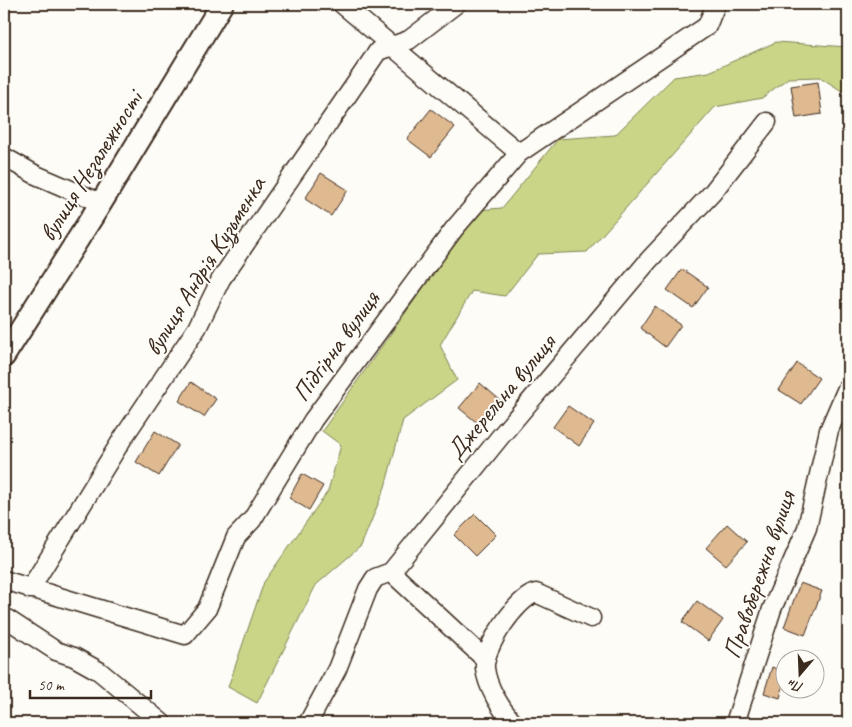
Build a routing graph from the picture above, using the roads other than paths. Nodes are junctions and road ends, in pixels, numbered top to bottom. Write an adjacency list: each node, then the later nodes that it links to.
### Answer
1 (222, 4): 9 (street, вулиця Незалежності)
2 (342, 4): 5 (street)
3 (456, 4): 5 (street, вулиця Андрія Кузьменка)
4 (716, 4): 7 (street, Підгірна вулиця)
5 (390, 45): 7 (street); 14 (street, вулиця Андрія Кузьменка)
6 (767, 122): 12 (street, Джерельна вулиця)
7 (519, 153): 14 (street, Підгірна вулиця)
8 (4, 157): 9 (street)
9 (101, 203): 10 (street, вулиця Незалежності)
10 (4, 356)
11 (848, 386): 21 (street, Правобережна вулиця)
12 (391, 572): 17 (street); 19 (street, Джерельна вулиця)
13 (4, 580): 14 (street, Підгірна вулиця)
14 (30, 589)
15 (4, 618): 18 (street)
16 (591, 618): 17 (street)
17 (486, 660): 20 (street)
18 (162, 723)
19 (308, 723)
20 (513, 723)
21 (735, 723)

